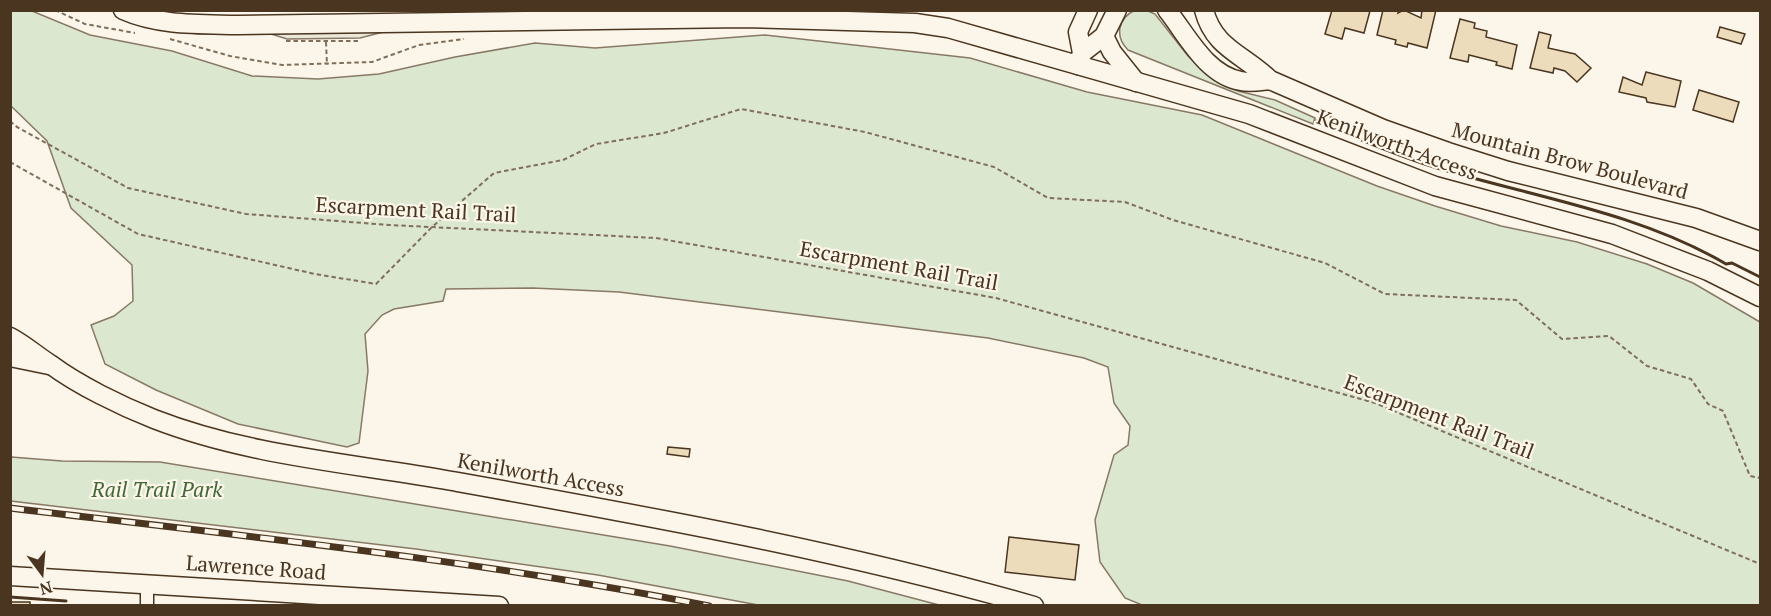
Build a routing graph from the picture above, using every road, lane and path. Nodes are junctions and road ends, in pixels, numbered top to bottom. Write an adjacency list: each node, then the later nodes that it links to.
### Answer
1 (55, 10): 8 (path)
2 (123, 10): 7 (main road)
3 (1088, 10): 15 (main road)
4 (1117, 10): 9 (main road)
5 (1167, 10): 17 (main road, Mountain Brow Boulevard)
6 (1204, 10): 17 (main road, Mountain Brow Boulevard)
7 (743, 14): 15 (main road, Kenilworth Access)
8 (142, 34)
9 (1104, 36): 15 (main road); 18 (main road)
10 (164, 38): 16 (path)
11 (470, 38): 16 (path)
12 (284, 41): 14 (path)
13 (358, 41): 14 (path)
14 (326, 42): 16 (path)
15 (1080, 59): 18 (main road, Kenilworth Access)
16 (327, 65)
17 (1270, 80): 22 (main road, Mountain Brow Boulevard)
18 (1136, 82): 23 (main road, Kenilworth Access)
19 (10, 121): 21 (path, Escarpment Rail Trail)
20 (10, 162): 21 (path)
21 (432, 227): 27 (path); 28 (path, Escarpment Rail Trail)
22 (1761, 241)
23 (1761, 297)
24 (10, 337): 26 (main road, Kenilworth Access)
25 (10, 357): 26 (main road, Kenilworth Access)
26 (51, 365): 35 (main road, Kenilworth Access)
27 (1761, 478)
28 (1761, 564)
29 (10, 576): 30 (main road, Lawrence Road)
30 (147, 583): 31 (main road, Lawrence Road); 33 (street)
31 (317, 600): 32 (main road, Lawrence Road)
32 (480, 605): 34 (main road, Lawrence Road)
33 (147, 606)
34 (499, 606)
35 (1034, 606)

